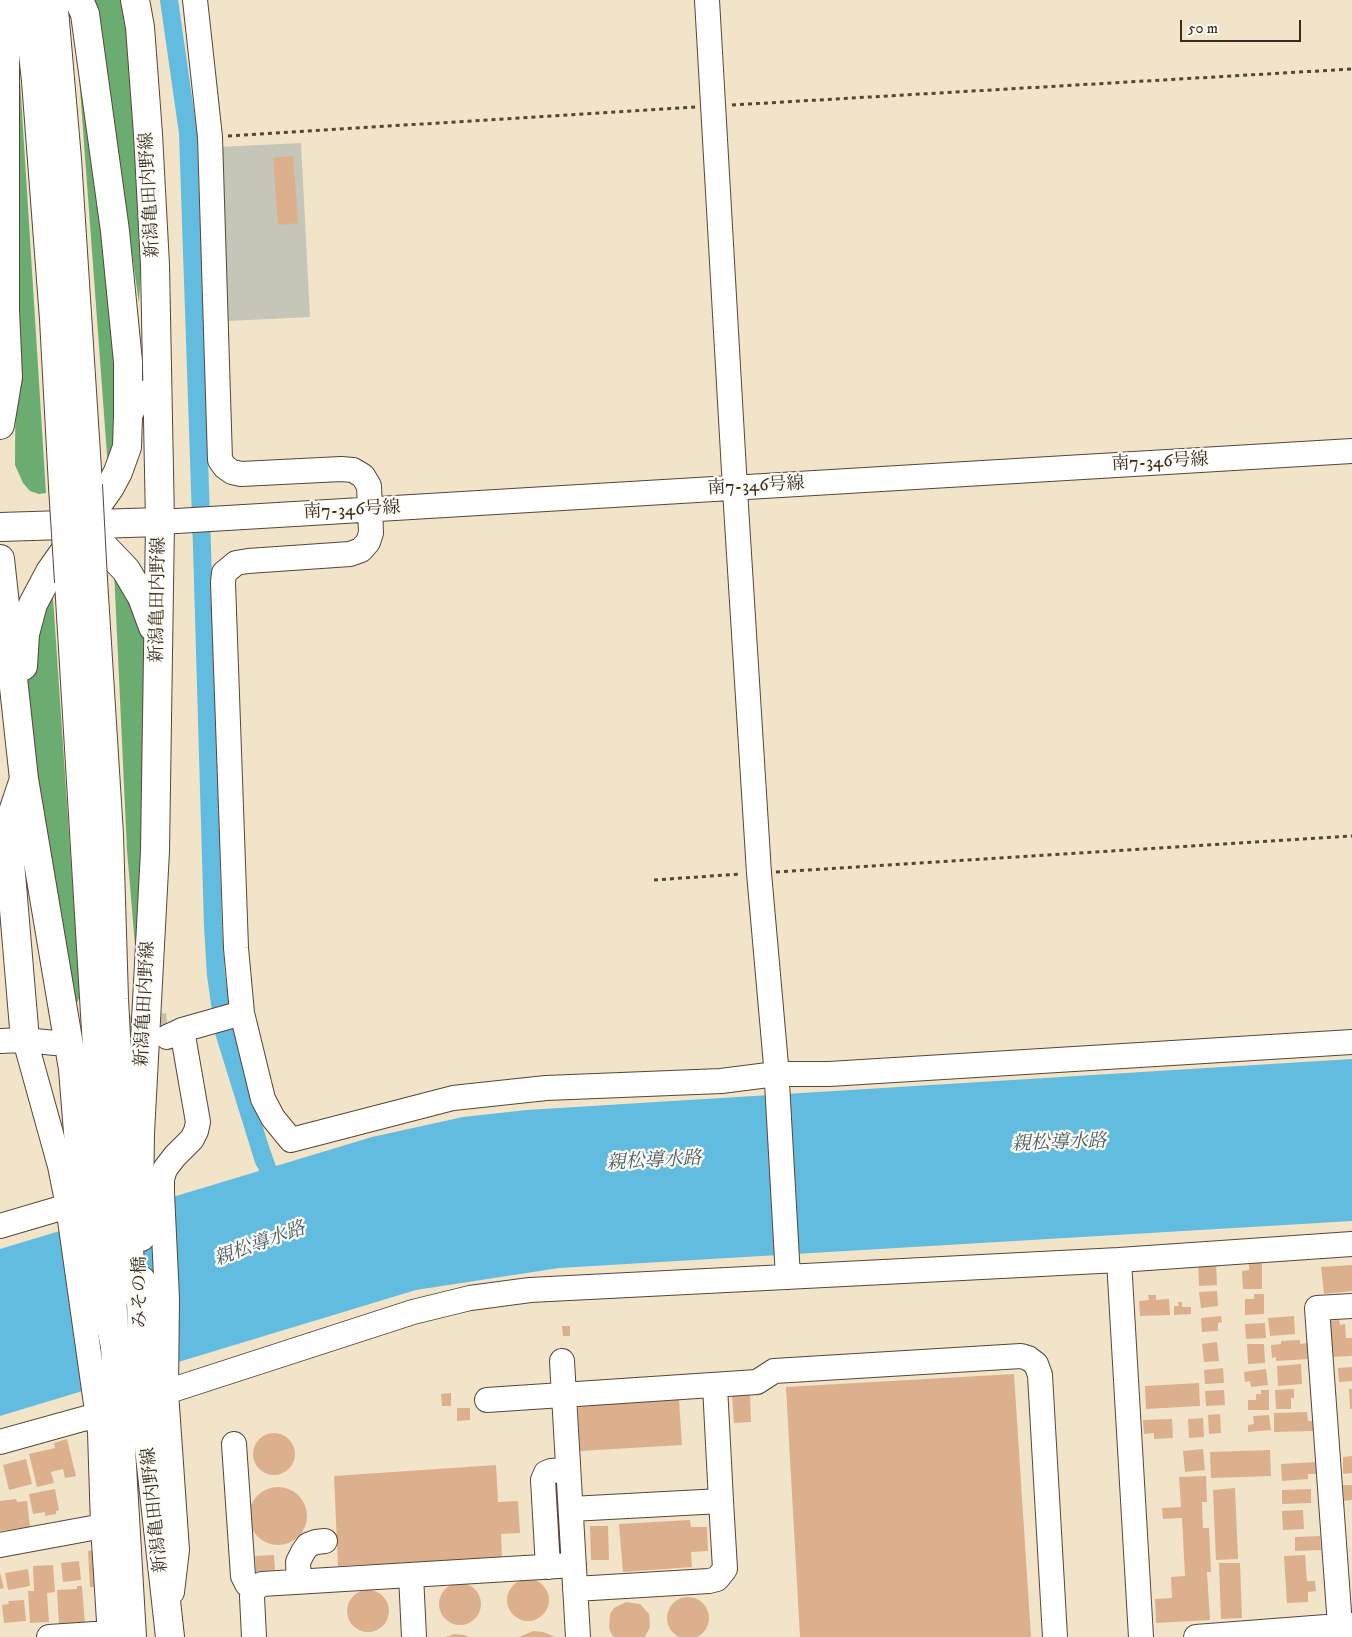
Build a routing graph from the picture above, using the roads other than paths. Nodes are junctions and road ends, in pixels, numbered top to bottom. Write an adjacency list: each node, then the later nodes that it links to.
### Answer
1 (11, 0): 10 (main road)
2 (27, 0): 12 (main road)
3 (54, 0): 12 (main road)
4 (79, 0): 9 (main road)
5 (135, 0): 8 (main road, 新潟亀田内野線)
6 (195, 0): 14 (street)
7 (707, 0): 13 (street)
8 (152, 212): 9 (main road); 15 (main road, 新潟亀田内野線)
9 (128, 416): 16 (main road)
10 (0, 425)
11 (1352, 451): 13 (street, 南7-346号線)
12 (75, 485): 27 (main road, bridge)
13 (735, 488): 14 (street, 南7-346号線); 26 (street)
14 (371, 510): 15 (street, 南7-346号線); 22 (street)
15 (160, 522): 16 (main road); 19 (main road, 新潟亀田内野線)
16 (83, 525): 17 (main road); 19 (main road); 21 (main road)
17 (0, 527)
18 (0, 559): 21 (main road)
19 (158, 648): 27 (main road, 新潟亀田内野線)
20 (0, 662): 21 (main road)
21 (23, 768): 24 (main road); 27 (main road)
22 (238, 1014): 26 (street); 27 (street)
23 (54, 1037): 24 (street)
24 (13, 1041): 27 (street)
25 (1352, 1042): 26 (street)
26 (776, 1079): 31 (street)
27 (108, 1206): 28 (street); 35 (street); 35 (main road, みその橋); 35 (main road, みその橋); 35 (street)
28 (0, 1226)
29 (1352, 1244): 30 (street)
30 (1119, 1260): 31 (street); 61 (street)
31 (788, 1270): 35 (street)
32 (1352, 1306): 52 (street)
33 (562, 1361): 36 (street)
34 (716, 1386): 36 (street); 41 (street); 60 (street)
35 (131, 1392): 38 (street); 43 (street); 53 (main road, 新潟亀田内野線); 55 (main road, 新潟亀田内野線)
36 (564, 1395): 37 (street); 40 (street)
37 (487, 1400)
38 (0, 1442)
39 (234, 1444): 51 (street)
40 (568, 1470): 42 (street); 47 (street)
41 (721, 1501): 42 (street); 50 (street)
42 (570, 1509): 46 (street)
43 (103, 1526): 45 (street); 55 (street)
44 (325, 1541): 49 (street)
45 (0, 1545)
46 (574, 1565): 47 (street); 50 (street)
47 (548, 1566): 48 (street)
48 (411, 1575): 49 (street); 58 (street)
49 (299, 1581): 51 (street)
50 (576, 1589): 59 (street)
51 (253, 1590): 57 (street)
52 (1348, 1628): 54 (street)
53 (169, 1629)
54 (1283, 1634): 62 (street)
55 (117, 1636): 56 (street)
56 (49, 1637)
57 (254, 1637)
58 (414, 1637)
59 (578, 1637)
60 (1055, 1637)
61 (1140, 1637)
62 (1196, 1637)

